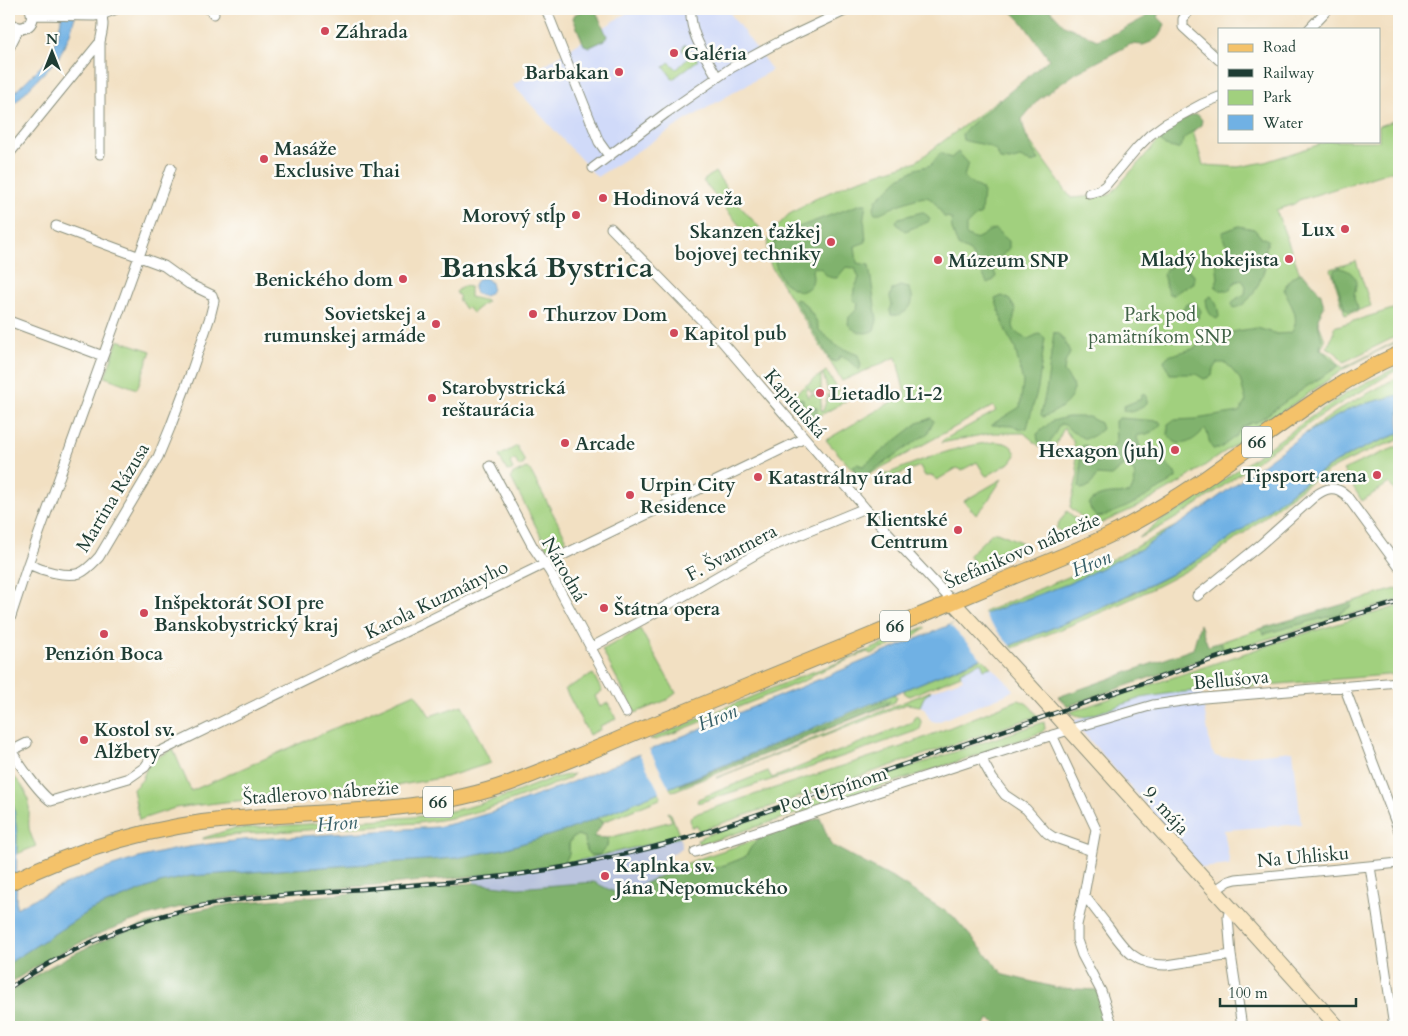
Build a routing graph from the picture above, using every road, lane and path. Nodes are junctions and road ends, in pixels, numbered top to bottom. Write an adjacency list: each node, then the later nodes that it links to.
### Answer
1 (114, 9): 9 (street)
2 (546, 9): 19 (street)
3 (691, 9): 15 (street)
4 (849, 9): 8 (street)
5 (1190, 9): 14 (street)
6 (1328, 9): 11 (street)
7 (32, 12): 9 (street); 10 (street)
8 (835, 12): 15 (street)
9 (101, 14): 12 (street)
10 (13, 25): 13 (street)
11 (1310, 28)
12 (100, 42): 17 (street); 18 (street)
13 (9, 46)
14 (1218, 59)
15 (717, 77): 19 (street)
16 (1218, 97): 22 (street)
17 (9, 154)
18 (100, 154)
19 (608, 156): 21 (street)
20 (171, 168): 25 (street)
21 (593, 168)
22 (1089, 193)
23 (56, 226): 25 (street, Martina Rázusa)
24 (611, 228): 29 (street, Kapitulská)
25 (139, 257): 28 (street); 32 (street, Martina Rázusa)
26 (9, 321): 28 (street)
27 (1399, 354): 36 (main road, Štefánikovo nábrežie / 66)
28 (103, 356): 32 (street)
29 (805, 438): 31 (street, Kapitulská); 33 (street, Karola Kuzmányho)
30 (490, 466): 33 (street, Národná)
31 (866, 508): 36 (street, Kapitulská); 38 (street, F. Švantnera)
32 (28, 564): 37 (street)
33 (544, 564): 38 (street, Národná); 46 (street, Karola Kuzmányho)
34 (1399, 567): 35 (street)
35 (1197, 596)
36 (952, 602): 42 (main road, 9. mája); 43 (main road, Štefánikovo nábrežie / 66)
37 (9, 622)
38 (590, 648): 41 (street, Národná)
39 (1399, 682): 40 (street, Bellušova)
40 (1344, 686): 42 (street, Bellušova); 48 (street)
41 (626, 713)
42 (1069, 729): 44 (street, Pod Urpínom); 54 (main road, 9. mája)
43 (635, 733): 53 (main road, Štadlerovo nábrežie / 66)
44 (1052, 735): 47 (street, Pod Urpínom); 49 (street)
45 (26, 743): 46 (street)
46 (10, 750)
47 (981, 758): 49 (street); 50 (street, Pod Urpínom)
48 (1399, 831)
49 (1092, 851): 55 (street)
50 (695, 852)
51 (1399, 864): 52 (street, Na Uhlisku)
52 (1370, 866): 54 (street, Na Uhlisku); 61 (street)
53 (9, 882)
54 (1214, 891): 56 (main road, 9. mája)
55 (1084, 895): 57 (street); 58 (street)
56 (1230, 908): 57 (street); 60 (main road, 9. mája)
57 (1231, 955): 59 (street)
58 (1113, 1027)
59 (1242, 1027)
60 (1338, 1027)
61 (1394, 1027)

